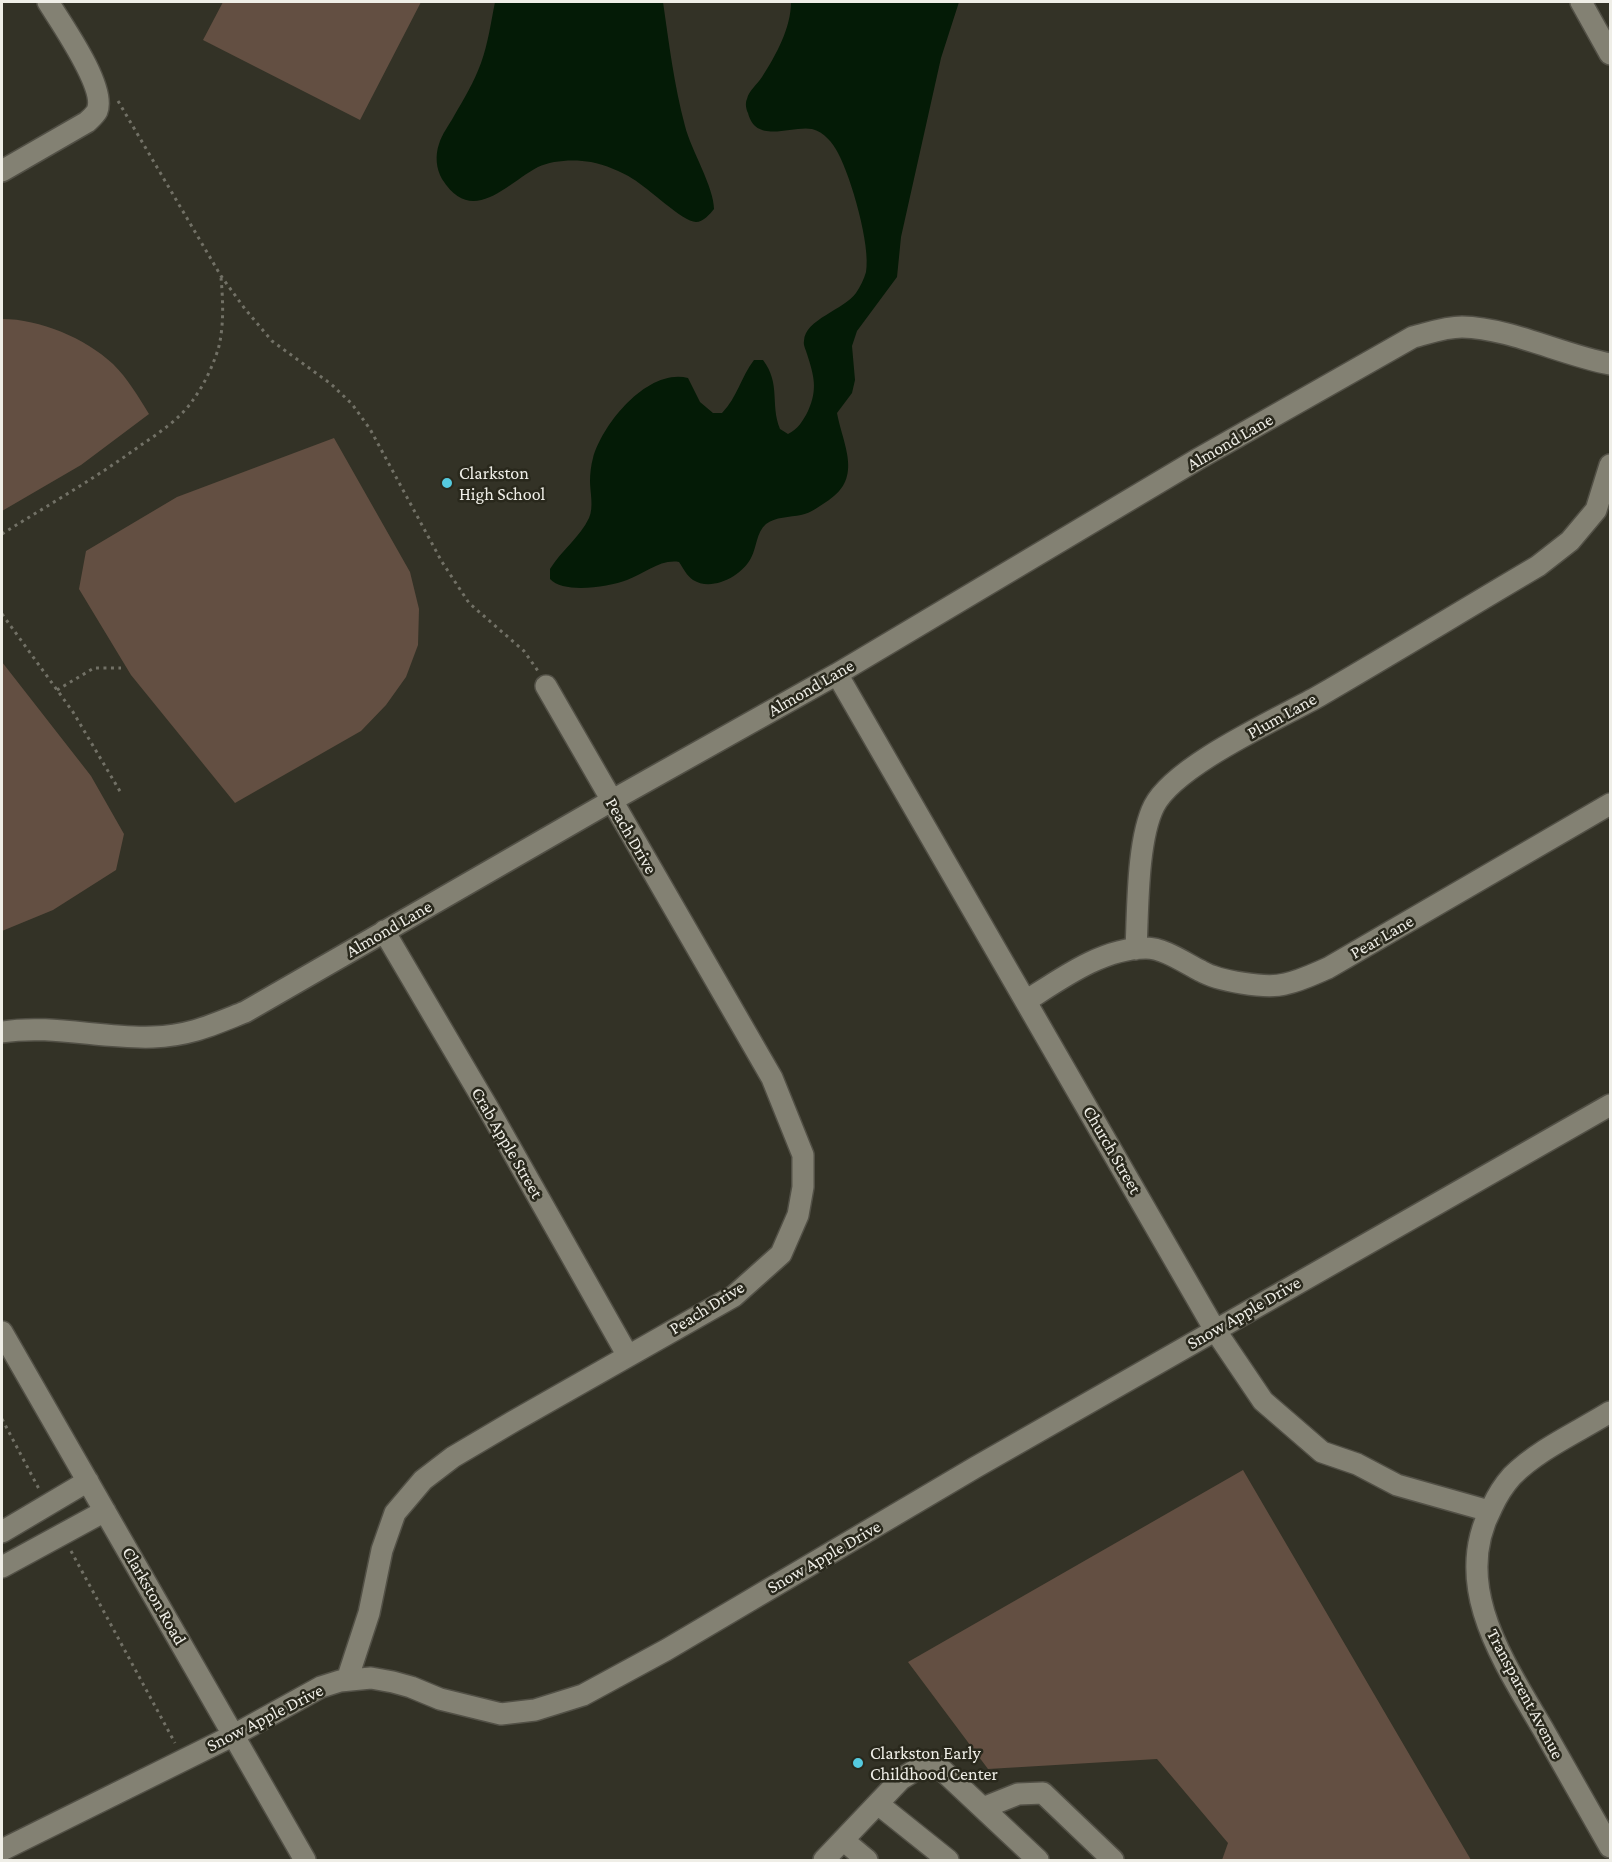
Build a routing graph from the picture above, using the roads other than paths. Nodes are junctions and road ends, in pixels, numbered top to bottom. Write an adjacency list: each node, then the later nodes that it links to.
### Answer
1 (48, 2): 4 (street)
2 (1581, 2): 3 (street)
3 (1611, 54)
4 (2, 171)
5 (1611, 364): 7 (street, Almond Lane)
6 (1611, 465): 12 (street, Plum Lane)
7 (837, 674): 9 (street, Almond Lane); 13 (street, Church Street)
8 (546, 686): 9 (street, Peach Drive)
9 (611, 801): 11 (street, Almond Lane); 18 (street, Peach Drive)
10 (1611, 804): 12 (street, Pear Lane)
11 (384, 931): 14 (street, Almond Lane); 18 (street, Crab Apple Street)
12 (1136, 949): 13 (street)
13 (1026, 1000): 16 (street, Church Street)
14 (2, 1032)
15 (1611, 1105): 16 (street, Snow Apple Drive)
16 (1215, 1330): 22 (street, Church Street); 25 (street, Snow Apple Drive)
17 (2, 1332): 20 (street, Clarkston Road)
18 (628, 1356): 25 (street, Peach Drive)
19 (1611, 1412): 22 (street, Transparent Avenue)
20 (88, 1481): 21 (street, Clarkston Road); 23 (street)
21 (105, 1511): 24 (street); 26 (street, Clarkston Road)
22 (1489, 1511): 30 (street, Transparent Avenue)
23 (2, 1532)
24 (2, 1567)
25 (347, 1680): 26 (street, Snow Apple Drive)
26 (234, 1735): 31 (street, Snow Apple Drive); 32 (street, Clarkston Road)
27 (878, 1804): 28 (street); 29 (street); 35 (street)
28 (982, 1808): 36 (street); 37 (street)
29 (843, 1840): 33 (street); 34 (street)
30 (1611, 1847)
31 (2, 1850)
32 (305, 1860)
33 (824, 1860)
34 (867, 1860)
35 (948, 1860)
36 (1038, 1860)
37 (1113, 1860)

